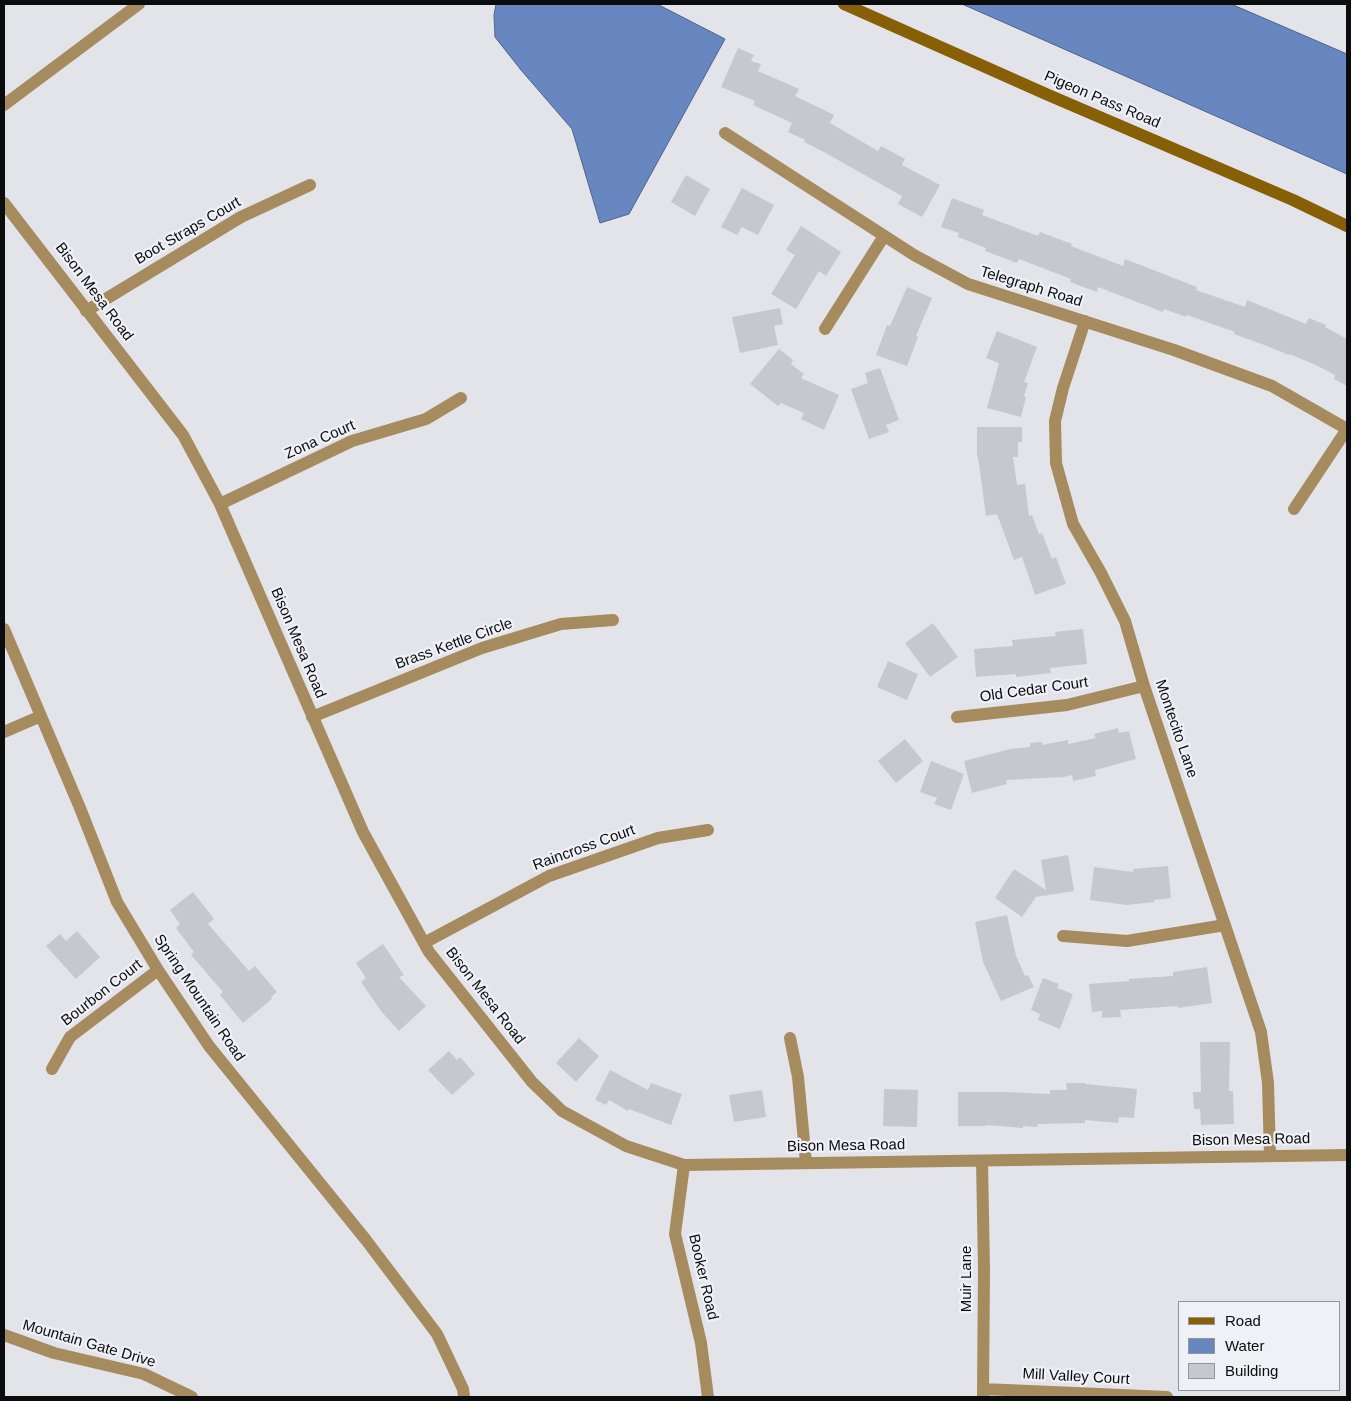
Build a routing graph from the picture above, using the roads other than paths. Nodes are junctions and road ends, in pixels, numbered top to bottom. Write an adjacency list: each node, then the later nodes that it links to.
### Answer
1 (139, 4): 3 (street)
2 (844, 4): 7 (street, Pigeon Pass Road)
3 (4, 105)
4 (725, 133): 8 (street, Telegraph Road)
5 (310, 186): 9 (street, Boot Straps Court)
6 (4, 203): 9 (street, Bison Mesa Road)
7 (1347, 226)
8 (884, 236): 10 (street, Telegraph Road); 11 (street)
9 (86, 311): 14 (street, Bison Mesa Road)
10 (1085, 321): 13 (street, Telegraph Road); 18 (street, Montecito Lane)
11 (825, 330)
12 (461, 398): 14 (street, Zona Court)
13 (1347, 429): 15 (street)
14 (220, 504): 20 (street, Bison Mesa Road)
15 (1294, 509)
16 (613, 620): 20 (street, Brass Kettle Circle)
17 (4, 629): 19 (street, Spring Mountain Road)
18 (1144, 686): 21 (street, Old Cedar Court); 24 (street, Montecito Lane)
19 (41, 716): 22 (street); 27 (street, Spring Mountain Road)
20 (312, 717): 26 (street, Bison Mesa Road)
21 (957, 717)
22 (4, 732)
23 (708, 830): 26 (street, Raincross Court)
24 (1225, 924): 25 (street); 31 (street, Montecito Lane)
25 (1063, 936)
26 (424, 943): 34 (street, Bison Mesa Road)
27 (158, 970): 29 (street, Bourbon Court); 38 (street, Spring Mountain Road)
28 (790, 1038): 33 (street)
29 (52, 1069)
30 (1347, 1155): 31 (street, Bison Mesa Road)
31 (1270, 1156): 32 (street, Bison Mesa Road)
32 (982, 1161): 33 (street, Bison Mesa Road); 36 (street, Muir Lane)
33 (806, 1163): 34 (street, Bison Mesa Road)
34 (684, 1165): 39 (street, Booker Road)
35 (4, 1335): 37 (street, Mountain Gate Drive)
36 (983, 1393): 40 (street, Mill Valley Court)
37 (192, 1397)
38 (464, 1397)
39 (708, 1397)
40 (1167, 1397)

